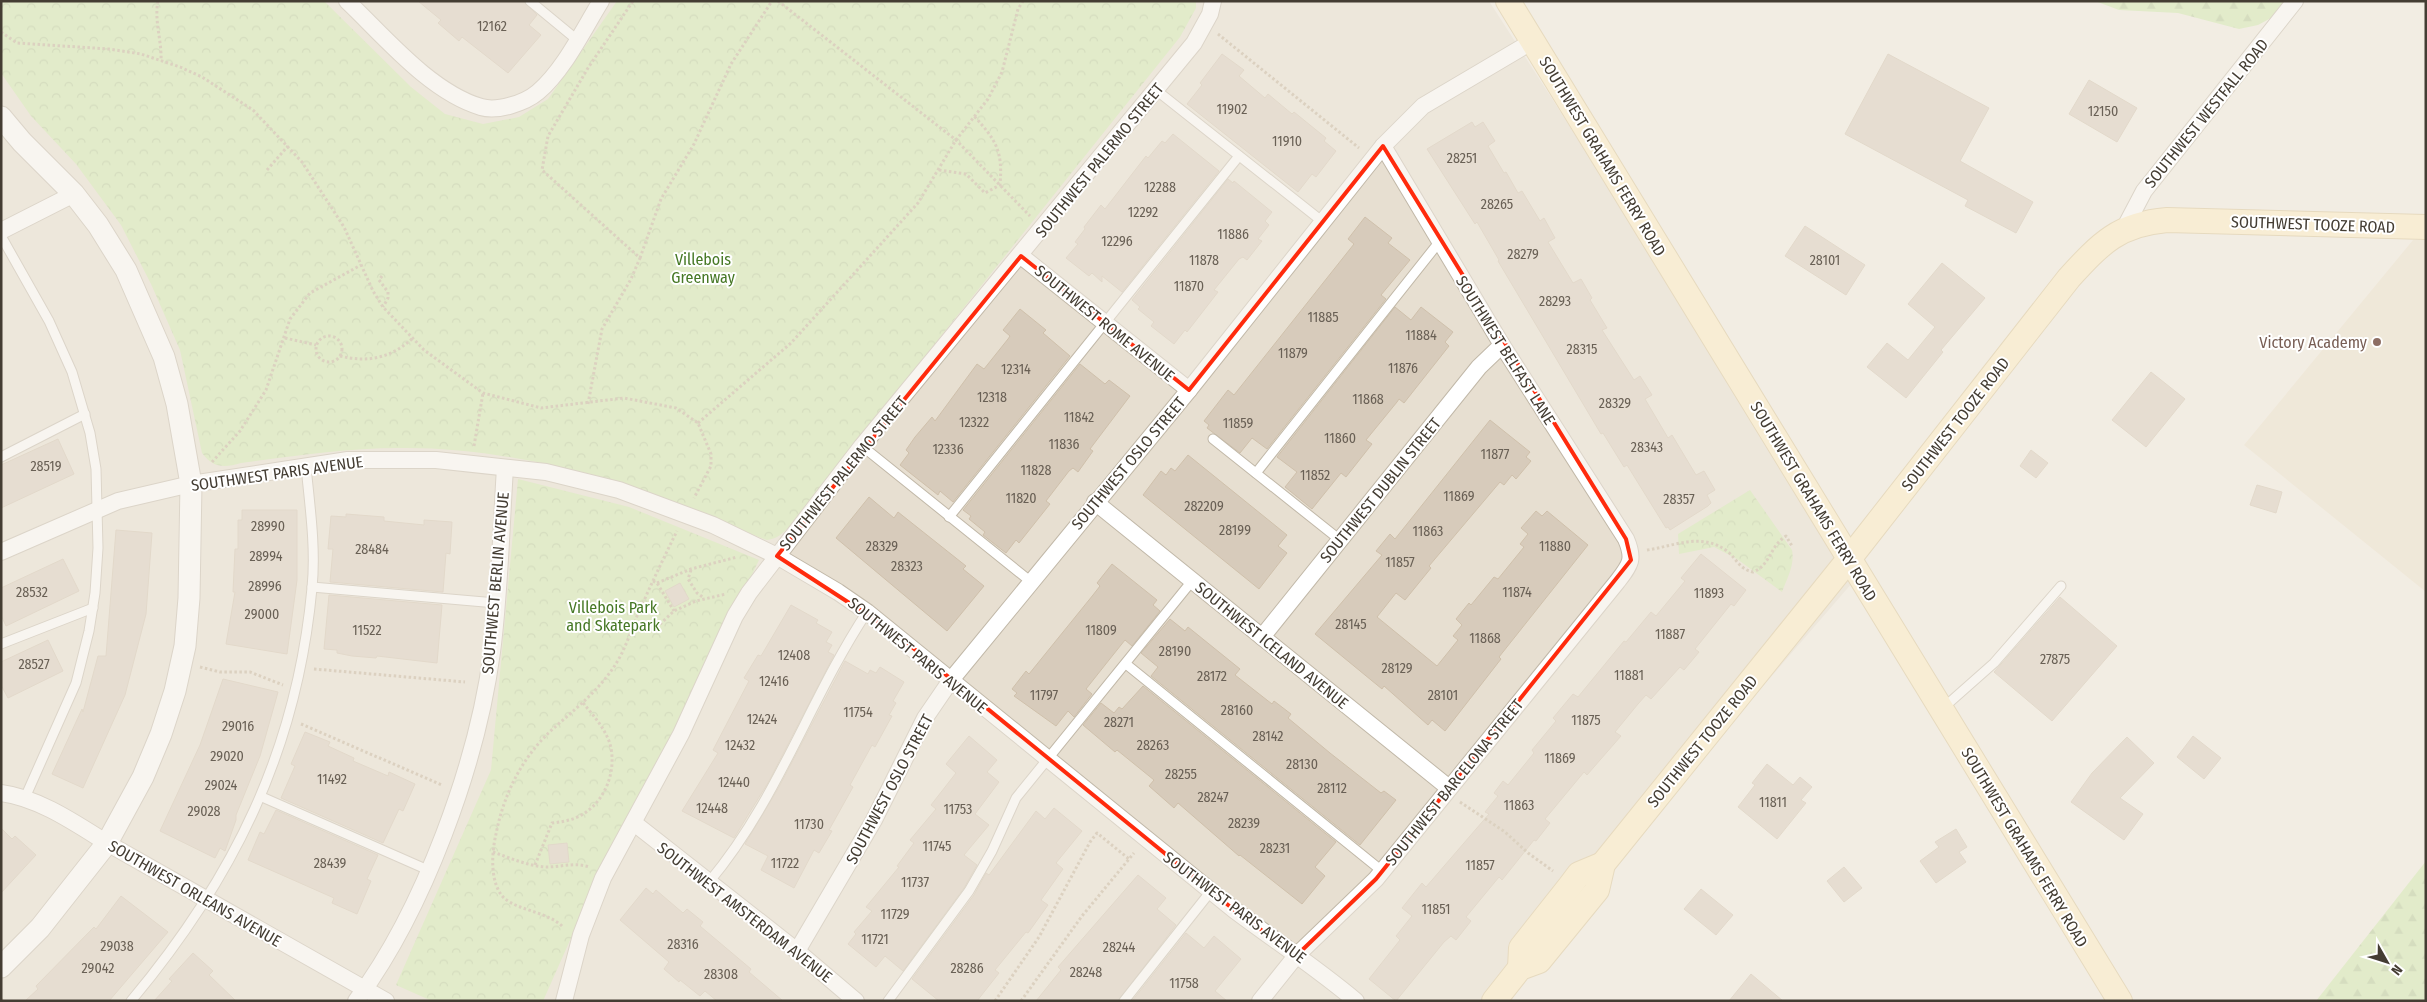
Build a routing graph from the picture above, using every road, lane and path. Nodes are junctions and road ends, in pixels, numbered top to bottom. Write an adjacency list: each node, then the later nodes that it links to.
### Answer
1 (158, 1): 16 (path)
2 (347, 1): 14 (street)
3 (530, 1): 14 (lane)
4 (601, 1): 14 (street)
5 (633, 1): 36 (path)
6 (772, 1): 36 (path)
7 (778, 1): 20 (path)
8 (1023, 1): 18 (path)
9 (1212, 1): 12 (street, SOUTHWEST PALERMO STREET)
10 (1508, 1): 15 (main road, SOUTHWEST GRAHAMS FERRY ROAD)
11 (2295, 1): 31 (street, SOUTHWEST WESTFALL ROAD)
12 (1205, 23): 17 (street, SOUTHWEST PALERMO STREET); 22 (path)
13 (1, 32): 16 (path)
14 (576, 39)
15 (1533, 41): 22 (street, SOUTHWEST OSLO STREET); 69 (main road, SOUTHWEST GRAHAMS FERRY ROAD)
16 (160, 61): 21 (path)
17 (1156, 90): 23 (lane); 30 (street, SOUTHWEST PALERMO STREET)
18 (974, 116): 20 (path); 26 (path)
19 (1, 117): 27 (street)
20 (956, 140): 25 (path); 26 (path)
21 (288, 146): 24 (path); 37 (path)
22 (1378, 153): 28 (street, SOUTHWEST OSLO STREET); 34 (street, SOUTHWEST BELFAST LANE)
23 (1239, 156): 28 (lane); 40 (lane)
24 (267, 170)
25 (939, 170): 26 (path); 50 (path)
26 (1000, 185): 30 (path)
27 (74, 194): 32 (street); 58 (street)
28 (1322, 222): 46 (street, SOUTHWEST OSLO STREET)
29 (2426, 227): 31 (main road, SOUTHWEST TOOZE ROAD)
30 (1043, 229): 35 (street, SOUTHWEST PALERMO STREET)
31 (2124, 229): 69 (main road, SOUTHWEST TOOZE ROAD)
32 (1, 231)
33 (1, 236): 49 (lane)
34 (1440, 241): 44 (street, SOUTHWEST BELFAST LANE); 57 (lane)
35 (1021, 256): 40 (street, SOUTHWEST ROME AVENUE); 53 (street, SOUTHWEST PALERMO STREET)
36 (640, 258): 48 (path)
37 (362, 264): 39 (path); 41 (path)
38 (382, 276): 39 (path)
39 (383, 307): 42 (path)
40 (1105, 323): 46 (street, SOUTHWEST ROME AVENUE); 62 (lane)
41 (284, 338): 43 (path); 58 (path)
42 (413, 338): 45 (path); 47 (path)
43 (316, 345): 45 (path); 45 (path)
44 (1502, 345): 63 (street, SOUTHWEST DUBLIN STREET); 66 (street, SOUTHWEST BELFAST LANE)
45 (340, 356)
46 (1189, 390): 59 (street, SOUTHWEST OSLO STREET)
47 (483, 393): 48 (path); 52 (path)
48 (588, 404): 50 (path)
49 (85, 414): 54 (lane); 60 (lane)
50 (698, 423): 61 (path)
51 (1213, 440): 57 (lane)
52 (474, 446)
53 (862, 446): 62 (lane); 68 (street, SOUTHWEST PALERMO STREET)
54 (1, 456)
55 (306, 467): 56 (street, SOUTHWEST PARIS AVENUE); 58 (street, SOUTHWEST PARIS AVENUE); 76 (lane)
56 (505, 468): 61 (street, SOUTHWEST PARIS AVENUE); 79 (street, SOUTHWEST BERLIN AVENUE)
57 (1256, 473): 63 (lane)
58 (190, 484): 60 (street, SOUTHWEST PARIS AVENUE); 86 (street)
59 (1095, 502): 72 (street, SOUTHWEST OSLO STREET); 73 (street, SOUTHWEST ICELAND AVENUE)
60 (96, 510): 65 (street, SOUTHWEST PARIS AVENUE); 80 (lane)
61 (685, 515): 68 (street, SOUTHWEST PARIS AVENUE); 71 (path)
62 (949, 517): 72 (lane)
63 (1340, 540): 84 (street, SOUTHWEST DUBLIN STREET)
64 (1792, 546): 66 (path)
65 (1, 552)
66 (1631, 552): 96 (street, SOUTHWEST BARCELONA STREET)
67 (746, 555): 70 (path)
68 (777, 556): 82 (street, SOUTHWEST PARIS AVENUE); 101 (street, SOUTHWEST PALERMO STREET)
69 (1849, 559): 93 (main road, SOUTHWEST GRAHAMS FERRY ROAD); 107 (main road, SOUTHWEST TOOZE ROAD)
70 (691, 569): 74 (path); 78 (path)
71 (653, 581): 74 (path); 92 (path)
72 (1030, 581): 89 (street, SOUTHWEST OSLO STREET)
73 (1192, 581): 84 (street, SOUTHWEST ICELAND AVENUE); 87 (lane)
74 (658, 583): 81 (path)
75 (2061, 586): 93 (lane)
76 (312, 587): 79 (lane); 88 (lane)
77 (729, 592): 78 (path)
78 (705, 599): 81 (path)
79 (496, 603): 97 (street, SOUTHWEST BERLIN AVENUE)
80 (93, 608): 85 (lane); 100 (lane)
81 (674, 611): 83 (path)
82 (867, 612): 89 (street, SOUTHWEST PARIS AVENUE); 111 (lane)
83 (656, 632)
84 (1262, 637): 96 (street, SOUTHWEST ICELAND AVENUE)
85 (1, 644)
86 (182, 661): 91 (path); 103 (street)
87 (1126, 664): 95 (lane); 109 (lane)
88 (299, 668): 90 (path); 91 (lane)
89 (951, 680): 95 (street, SOUTHWEST PARIS AVENUE); 116 (street, SOUTHWEST OSLO STREET)
90 (465, 682)
91 (296, 688): 94 (lane)
92 (583, 703): 104 (path); 106 (path)
93 (1942, 710): 132 (main road, SOUTHWEST GRAHAMS FERRY ROAD)
94 (288, 718): 97 (path); 99 (lane)
95 (1047, 760): 102 (street, SOUTHWEST PARIS AVENUE); 125 (lane)
96 (1449, 788): 109 (street, SOUTHWEST BARCELONA STREET); 112 (path)
97 (458, 792): 108 (street, SOUTHWEST BERLIN AVENUE)
98 (1, 793): 100 (street, SOUTHWEST ORLEANS AVENUE)
99 (262, 797): 108 (lane); 114 (lane)
100 (24, 800): 103 (street, SOUTHWEST ORLEANS AVENUE)
101 (634, 823): 110 (street, SOUTHWEST PALERMO STREET); 111 (street, SOUTHWEST AMSTERDAM AVENUE)
102 (1146, 839): 105 (path); 113 (street, SOUTHWEST PARIS AVENUE)
103 (107, 843): 114 (street, SOUTHWEST ORLEANS AVENUE); 118 (street)
104 (493, 852): 106 (path); 115 (path)
105 (1129, 859): 126 (path); 127 (path)
106 (535, 864): 110 (path)
107 (1603, 864): 112 (main road, SOUTHWEST TOOZE ROAD); 119 (main road, SOUTHWEST TOOZE ROAD)
108 (428, 870): 120 (street, SOUTHWEST BERLIN AVENUE)
109 (1382, 871): 117 (street, SOUTHWEST BARCELONA STREET)
110 (605, 874): 123 (street, SOUTHWEST PALERMO STREET)
111 (709, 882): 116 (street, SOUTHWEST AMSTERDAM AVENUE)
112 (1570, 886): 119 (main road, SOUTHWEST TOOZE ROAD)
113 (1211, 891): 117 (street, SOUTHWEST PARIS AVENUE); 128 (lane)
114 (207, 900): 120 (street, SOUTHWEST ORLEANS AVENUE); 121 (lane)
115 (562, 926)
116 (797, 951): 124 (street, SOUTHWEST AMSTERDAM AVENUE)
117 (1296, 956): 129 (street, SOUTHWEST BARCELONA STREET); 130 (street, SOUTHWEST PARIS AVENUE)
118 (1, 967)
119 (1520, 968): 131 (main road, SOUTHWEST TOOZE ROAD)
120 (360, 995): 122 (street, SOUTHWEST ORLEANS AVENUE)
121 (131, 1001)
122 (386, 1001)
123 (564, 1001)
124 (856, 1001)
125 (888, 1001)
126 (995, 1001)
127 (1021, 1001)
128 (1124, 1001)
129 (1260, 1001)
130 (1356, 1001)
131 (1494, 1001)
132 (2120, 1001)

